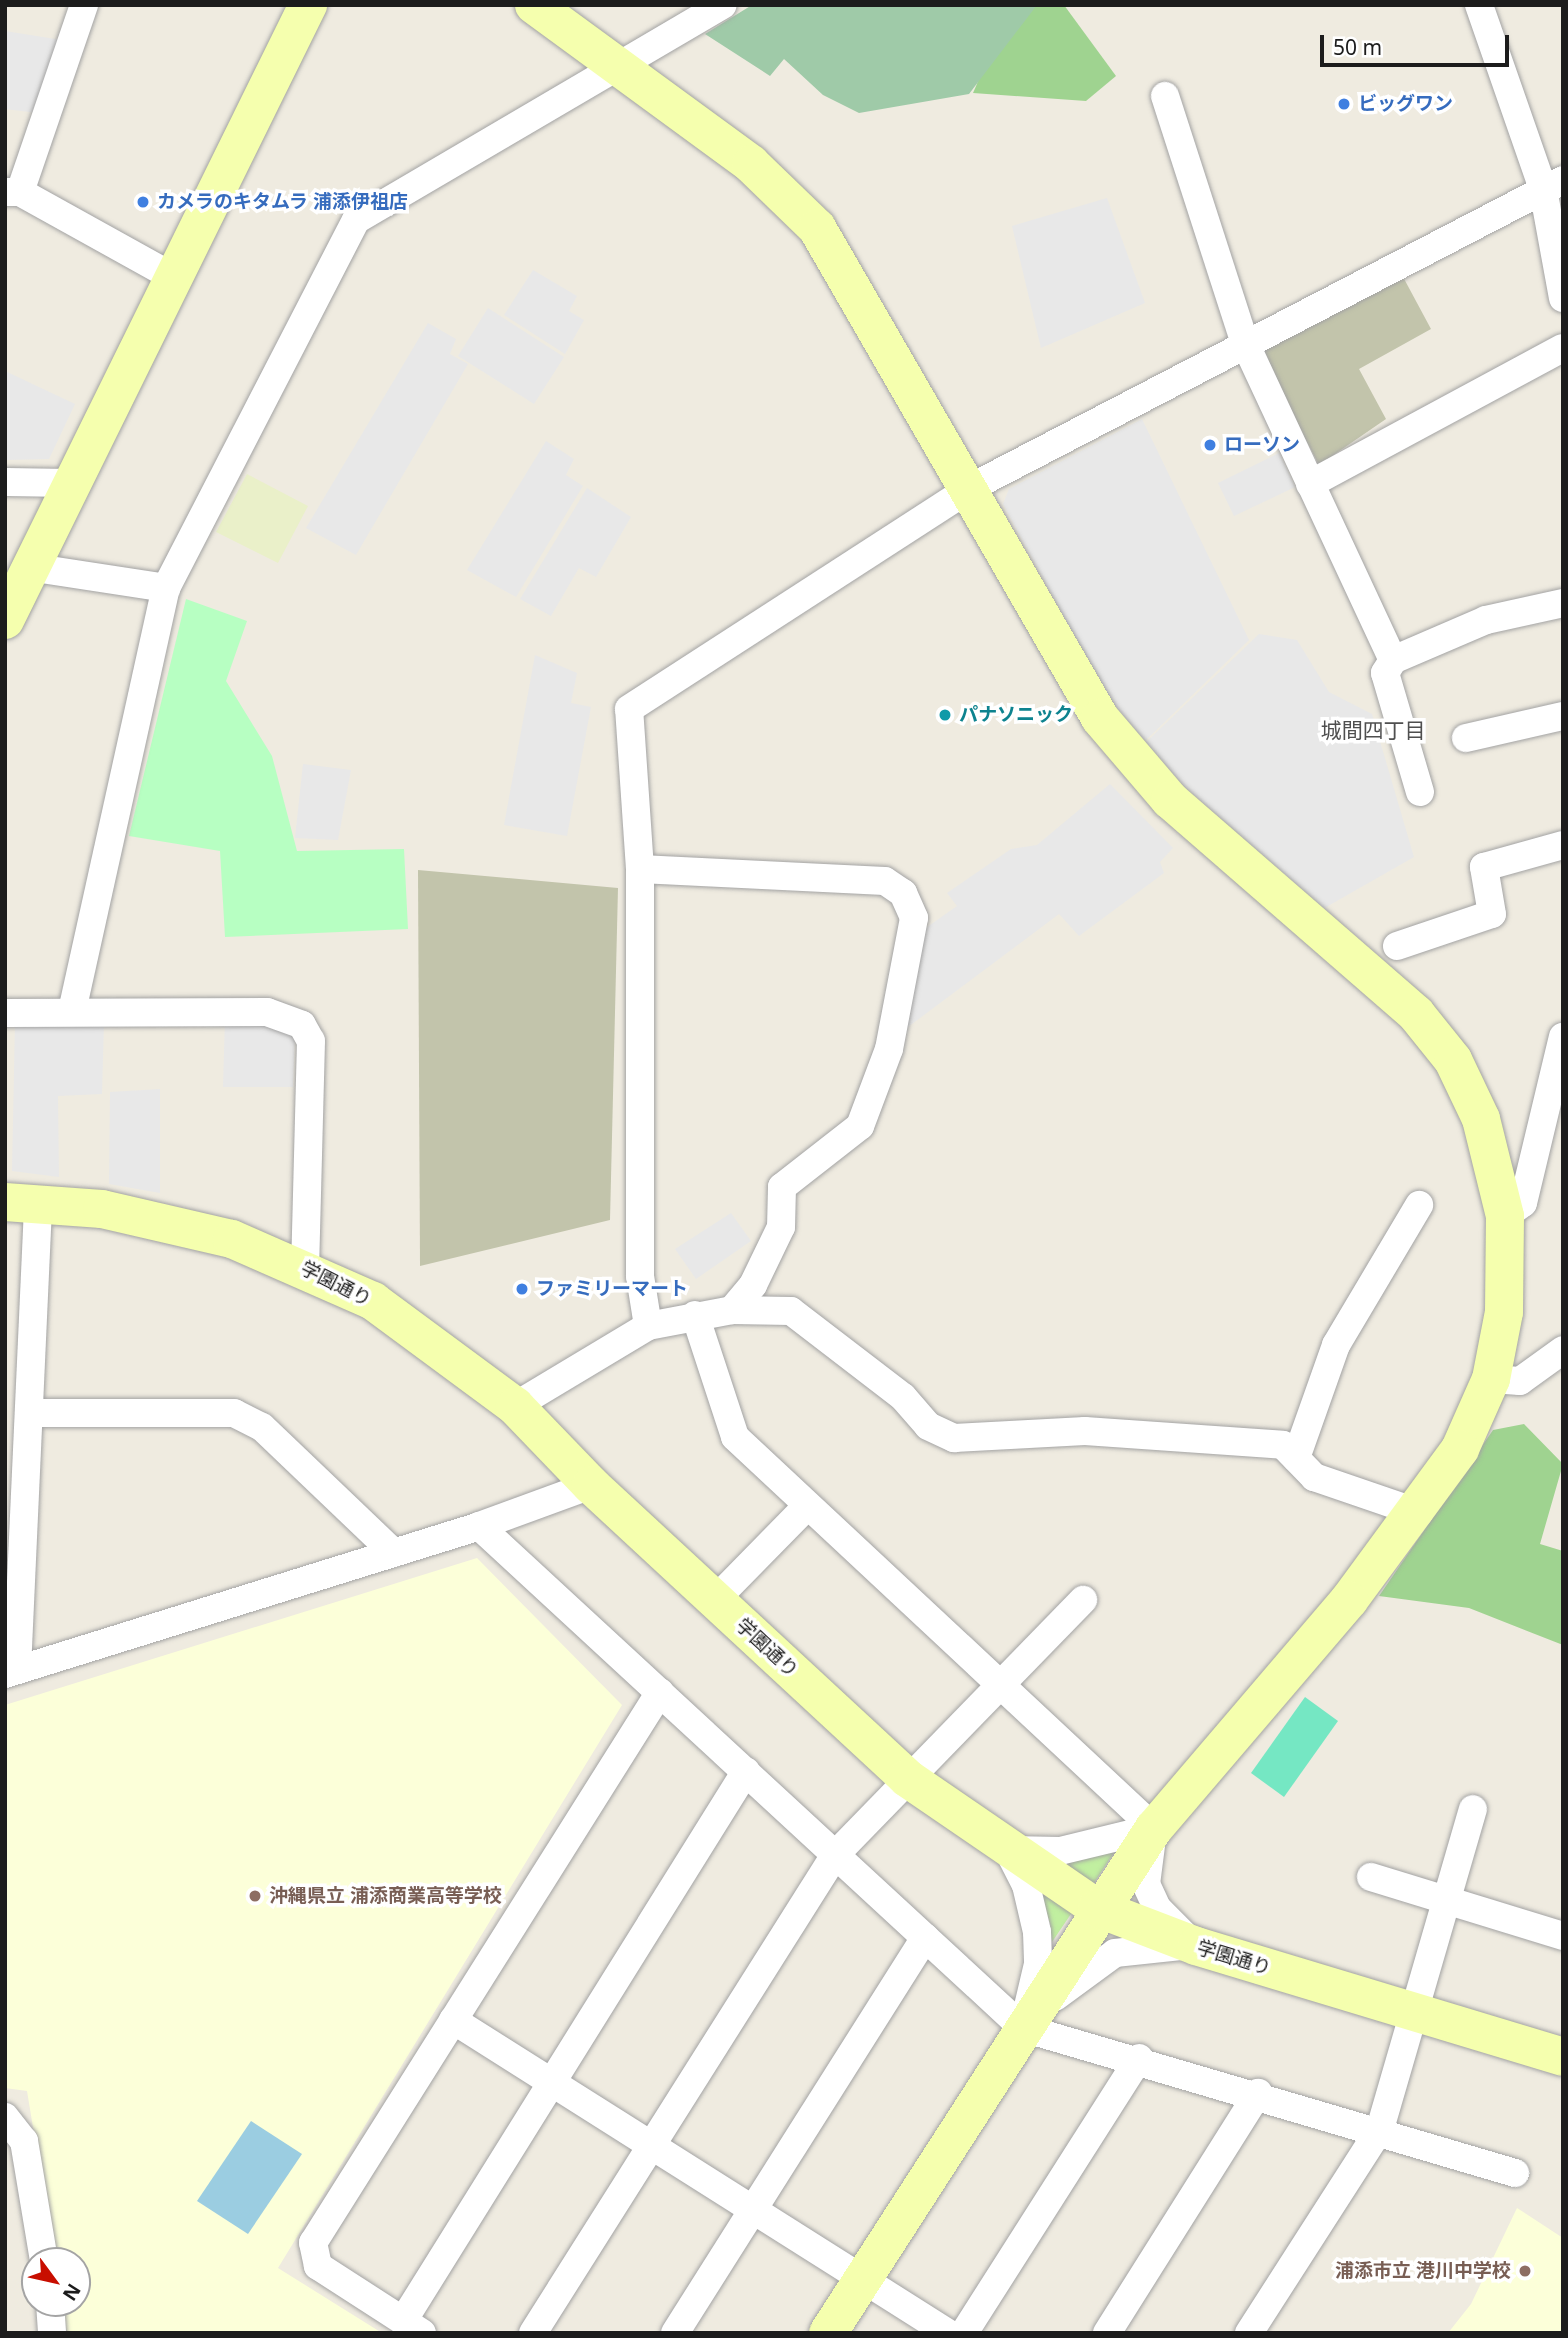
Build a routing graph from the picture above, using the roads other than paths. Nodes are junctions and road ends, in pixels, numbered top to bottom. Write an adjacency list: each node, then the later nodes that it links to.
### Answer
1 (84, 5): 9 (street)
2 (308, 5): 10 (street)
3 (534, 5): 6 (street)
4 (723, 5): 6 (street)
5 (1479, 5): 8 (street)
6 (621, 66): 17 (street); 19 (street)
7 (1165, 96): 12 (street)
8 (1553, 184): 11 (street); 12 (street)
9 (13, 192): 10 (street)
10 (170, 275): 15 (street)
11 (1563, 298)
12 (1245, 343): 16 (street); 17 (street)
13 (1563, 348): 16 (street)
14 (5, 482): 15 (street)
15 (71, 483): 18 (street)
16 (1311, 484): 22 (street)
17 (970, 488): 27 (street); 34 (street)
18 (29, 568): 19 (street); 21 (street)
19 (166, 588): 29 (street)
20 (1563, 603): 22 (street)
21 (5, 620)
22 (1393, 660): 25 (street)
23 (1563, 716): 24 (street)
24 (1466, 738)
25 (1420, 792)
26 (1563, 845): 28 (street)
27 (640, 869): 36 (street); 38 (street)
28 (1397, 946)
29 (72, 1011): 30 (street); 35 (street)
30 (5, 1013)
31 (1563, 1037): 34 (street)
32 (22, 1203): 35 (street, 学園通り); 42 (street)
33 (1419, 1205): 43 (street)
34 (1505, 1216): 40 (street)
35 (305, 1266): 41 (street, 学園通り)
36 (732, 1310): 37 (street); 43 (street)
37 (695, 1314): 38 (street); 45 (street)
38 (649, 1326): 41 (street)
39 (1563, 1350): 40 (street)
40 (1491, 1379): 46 (street)
41 (515, 1406): 44 (street, 学園通り)
42 (29, 1413): 48 (street); 51 (street)
43 (1296, 1458): 46 (street)
44 (591, 1485): 47 (street); 49 (street, 学園通り)
45 (805, 1508): 49 (street); 52 (street)
46 (1419, 1513): 57 (street)
47 (480, 1526): 48 (street); 53 (street)
48 (394, 1553): 51 (street)
49 (715, 1600): 55 (street, 学園通り)
50 (1083, 1600): 52 (street)
51 (11, 1672)
52 (1000, 1684): 55 (street); 57 (street)
53 (660, 1692): 54 (street); 67 (street)
54 (746, 1771): 59 (street); 71 (street)
55 (907, 1778): 58 (street, 学園通り); 59 (street)
56 (1473, 1809): 61 (street)
57 (1154, 1828): 58 (street); 62 (street); 65 (street)
58 (1008, 1850): 62 (street, 学園通り); 68 (street)
59 (835, 1855): 64 (street); 75 (street)
60 (1371, 1877): 61 (street)
61 (1447, 1902): 63 (street); 66 (street)
62 (1097, 1908): 65 (street, 学園通り); 68 (street)
63 (1563, 1936)
64 (925, 1937): 68 (street); 77 (street)
65 (1196, 1946): 66 (street, 学園通り); 68 (street)
66 (1415, 2013): 69 (street, 学園通り); 74 (street)
67 (453, 2020): 71 (street); 80 (street)
68 (1023, 2028): 70 (street); 79 (street)
69 (1563, 2057)
70 (1139, 2058): 72 (street); 85 (street)
71 (551, 2085): 75 (street); 80 (street)
72 (1258, 2093): 74 (street); 86 (street)
73 (5, 2117): 78 (street)
74 (1380, 2129): 76 (street); 87 (street)
75 (650, 2148): 77 (street); 81 (street)
76 (1515, 2173)
77 (751, 2210): 79 (street); 82 (street)
78 (42, 2247)
79 (862, 2279): 83 (street); 84 (street)
80 (413, 2327)
81 (534, 2333)
82 (675, 2333)
83 (828, 2333)
84 (948, 2333)
85 (964, 2333)
86 (1107, 2333)
87 (1249, 2333)

